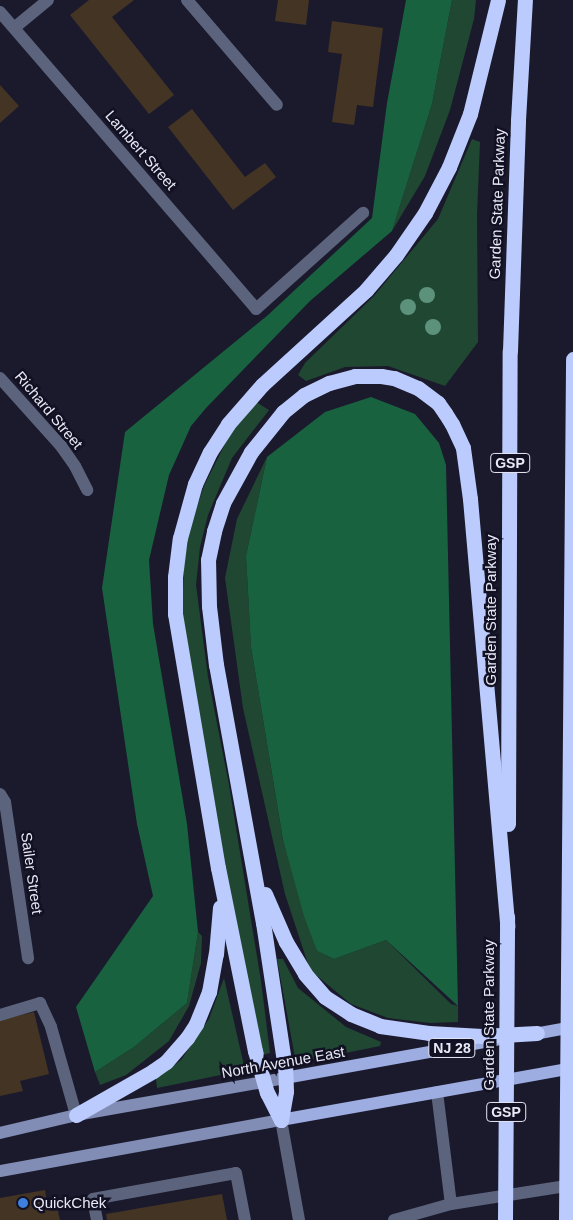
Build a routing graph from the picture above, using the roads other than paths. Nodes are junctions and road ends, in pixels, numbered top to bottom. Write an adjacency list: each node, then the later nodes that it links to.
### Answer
1 (48, 0): 6 (street)
2 (187, 0): 7 (street)
3 (498, 0): 14 (highway)
4 (526, 0): 17 (highway, Garden State Parkway / GSP)
5 (0, 12): 6 (street, Lambert Street)
6 (14, 28): 8 (street, Lambert Street)
7 (277, 105)
8 (363, 213)
9 (573, 360): 16 (highway)
10 (0, 378): 11 (street, Richard Street)
11 (87, 490)
12 (0, 794): 18 (street, Sailer Street)
13 (250, 848): 17 (highway); 21 (highway); 23 (highway)
14 (218, 868): 24 (highway); 26 (highway)
15 (573, 899): 16 (highway)
16 (568, 916): 37 (highway)
17 (507, 926): 36 (highway, Garden State Parkway / GSP)
18 (28, 958)
19 (0, 1015): 26 (street)
20 (573, 1027): 21 (main road, North Avenue East / NJ 28)
21 (537, 1033): 23 (main road, North Avenue East / NJ 28)
22 (573, 1068): 25 (main road)
23 (285, 1078): 24 (main road, North Avenue East / NJ 28); 27 (highway)
24 (263, 1082): 26 (main road, North Avenue East / NJ 28); 27 (highway)
25 (437, 1092): 27 (main road); 31 (street)
26 (76, 1115): 28 (main road, North Avenue East / NJ 28)
27 (281, 1120): 29 (main road); 34 (street)
28 (0, 1133)
29 (0, 1171)
30 (573, 1185): 31 (street)
31 (450, 1204): 35 (street)
32 (96, 1220): 33 (street)
33 (245, 1220)
34 (299, 1220)
35 (394, 1220)
36 (505, 1220)
37 (566, 1220)

